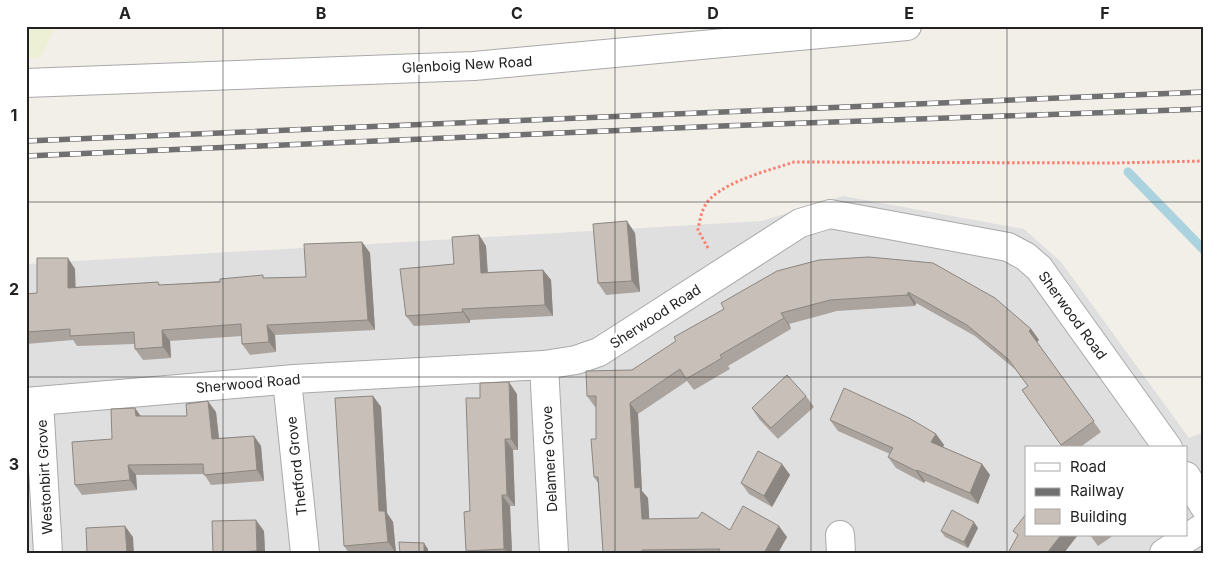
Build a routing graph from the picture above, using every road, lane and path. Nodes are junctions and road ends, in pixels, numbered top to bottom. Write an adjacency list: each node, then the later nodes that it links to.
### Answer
1 (907, 26): 2 (street, Glenboig New Road)
2 (26, 84)
3 (1204, 161): 4 (path)
4 (724, 271): 5 (street, Sherwood Road); 8 (street, Sherwood Road)
5 (544, 365): 6 (street, Sherwood Road); 14 (street, Delamere Grove)
6 (287, 380): 7 (street, Sherwood Road); 13 (street, Thetford Grove)
7 (33, 402): 12 (street, Westonbirt Grove)
8 (1167, 446)
9 (1188, 479): 10 (street)
10 (1204, 506)
11 (1204, 527): 15 (street)
12 (48, 553)
13 (305, 553)
14 (554, 553)
15 (1164, 553)

